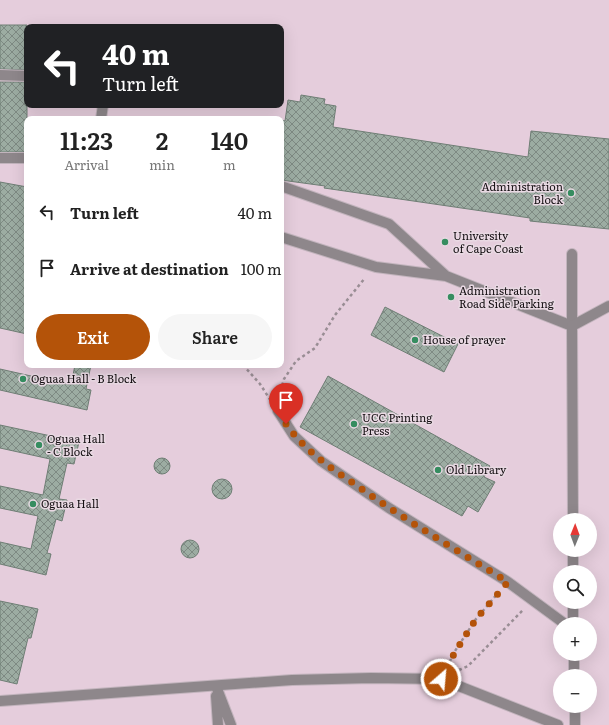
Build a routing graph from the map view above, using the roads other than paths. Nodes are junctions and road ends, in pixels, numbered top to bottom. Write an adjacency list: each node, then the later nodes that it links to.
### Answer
1 (0, 75): 2 (street)
2 (24, 76)
3 (0, 158): 4 (street)
4 (24, 158)
5 (284, 187): 8 (street)
6 (284, 239): 8 (street)
7 (572, 254): 10 (street)
8 (446, 276): 10 (street)
9 (609, 306): 10 (street)
10 (572, 326): 12 (street)
11 (278, 411): 13 (street)
12 (573, 513)
13 (555, 617)
14 (216, 686): 15 (street); 17 (street); 18 (street); 19 (street)
15 (0, 700)
16 (575, 713): 20 (street)
17 (218, 725)
18 (231, 725)
19 (558, 725)
20 (575, 725)

